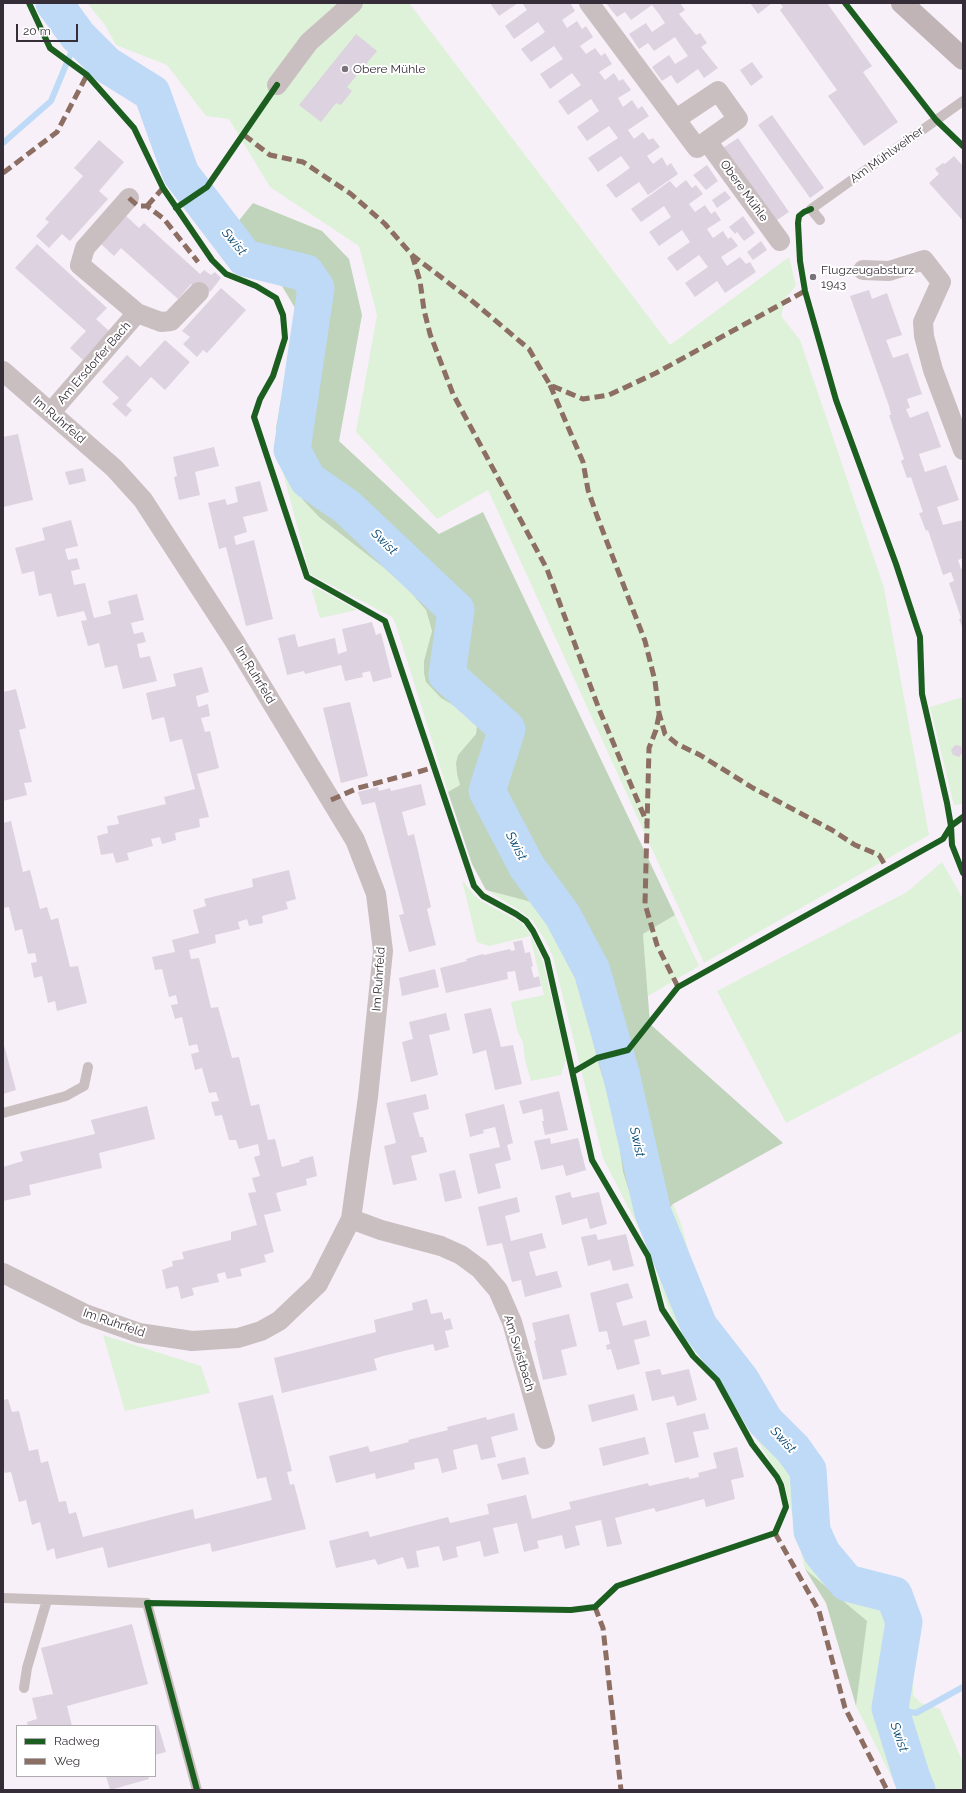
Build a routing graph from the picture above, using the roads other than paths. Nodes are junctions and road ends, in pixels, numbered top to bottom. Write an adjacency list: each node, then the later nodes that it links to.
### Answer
1 (353, 3): 5 (street)
2 (589, 3): 7 (street)
3 (902, 3): 4 (street)
4 (963, 59)
5 (277, 86)
6 (963, 101): 10 (lane, Am Mühlweiher)
7 (676, 119): 8 (street); 8 (street)
8 (707, 142): 11 (street, Obere Mühle)
9 (129, 198): 14 (street, Am Ersdorfer Bach)
10 (820, 220)
11 (780, 241)
12 (863, 270): 17 (street)
13 (199, 292): 14 (street, Am Ersdorfer Bach)
14 (137, 313): 16 (street, Am Ersdorfer Bach)
15 (3, 371): 16 (street, Im Ruhrfeld)
16 (51, 412): 20 (street, Im Ruhrfeld)
17 (963, 450)
18 (88, 1067): 19 (lane)
19 (3, 1113)
20 (351, 1219): 21 (street, Im Ruhrfeld); 22 (street, Am Swistbach)
21 (3, 1273)
22 (545, 1439)
23 (3, 1598): 24 (lane)
24 (47, 1600): 25 (lane); 26 (lane)
25 (24, 1688)
26 (197, 1790)

